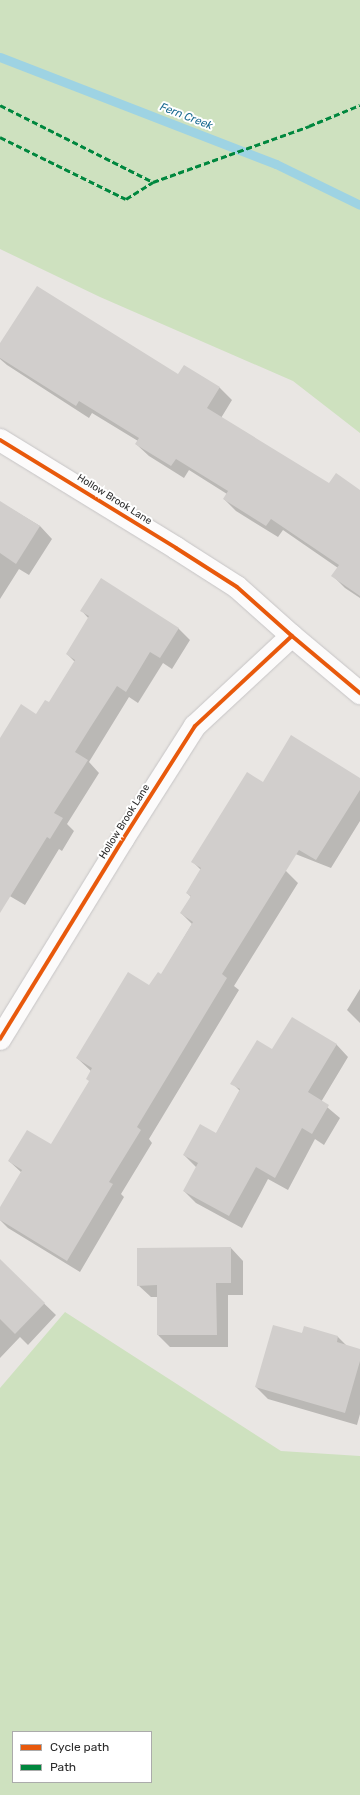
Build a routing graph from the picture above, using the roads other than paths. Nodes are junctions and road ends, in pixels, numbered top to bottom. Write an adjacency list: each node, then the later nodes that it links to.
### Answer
1 (0, 440): 2 (street, Hollow Brook Lane)
2 (292, 636): 3 (street, Hollow Brook Lane); 4 (street, Hollow Brook Lane)
3 (360, 693)
4 (0, 1039)

